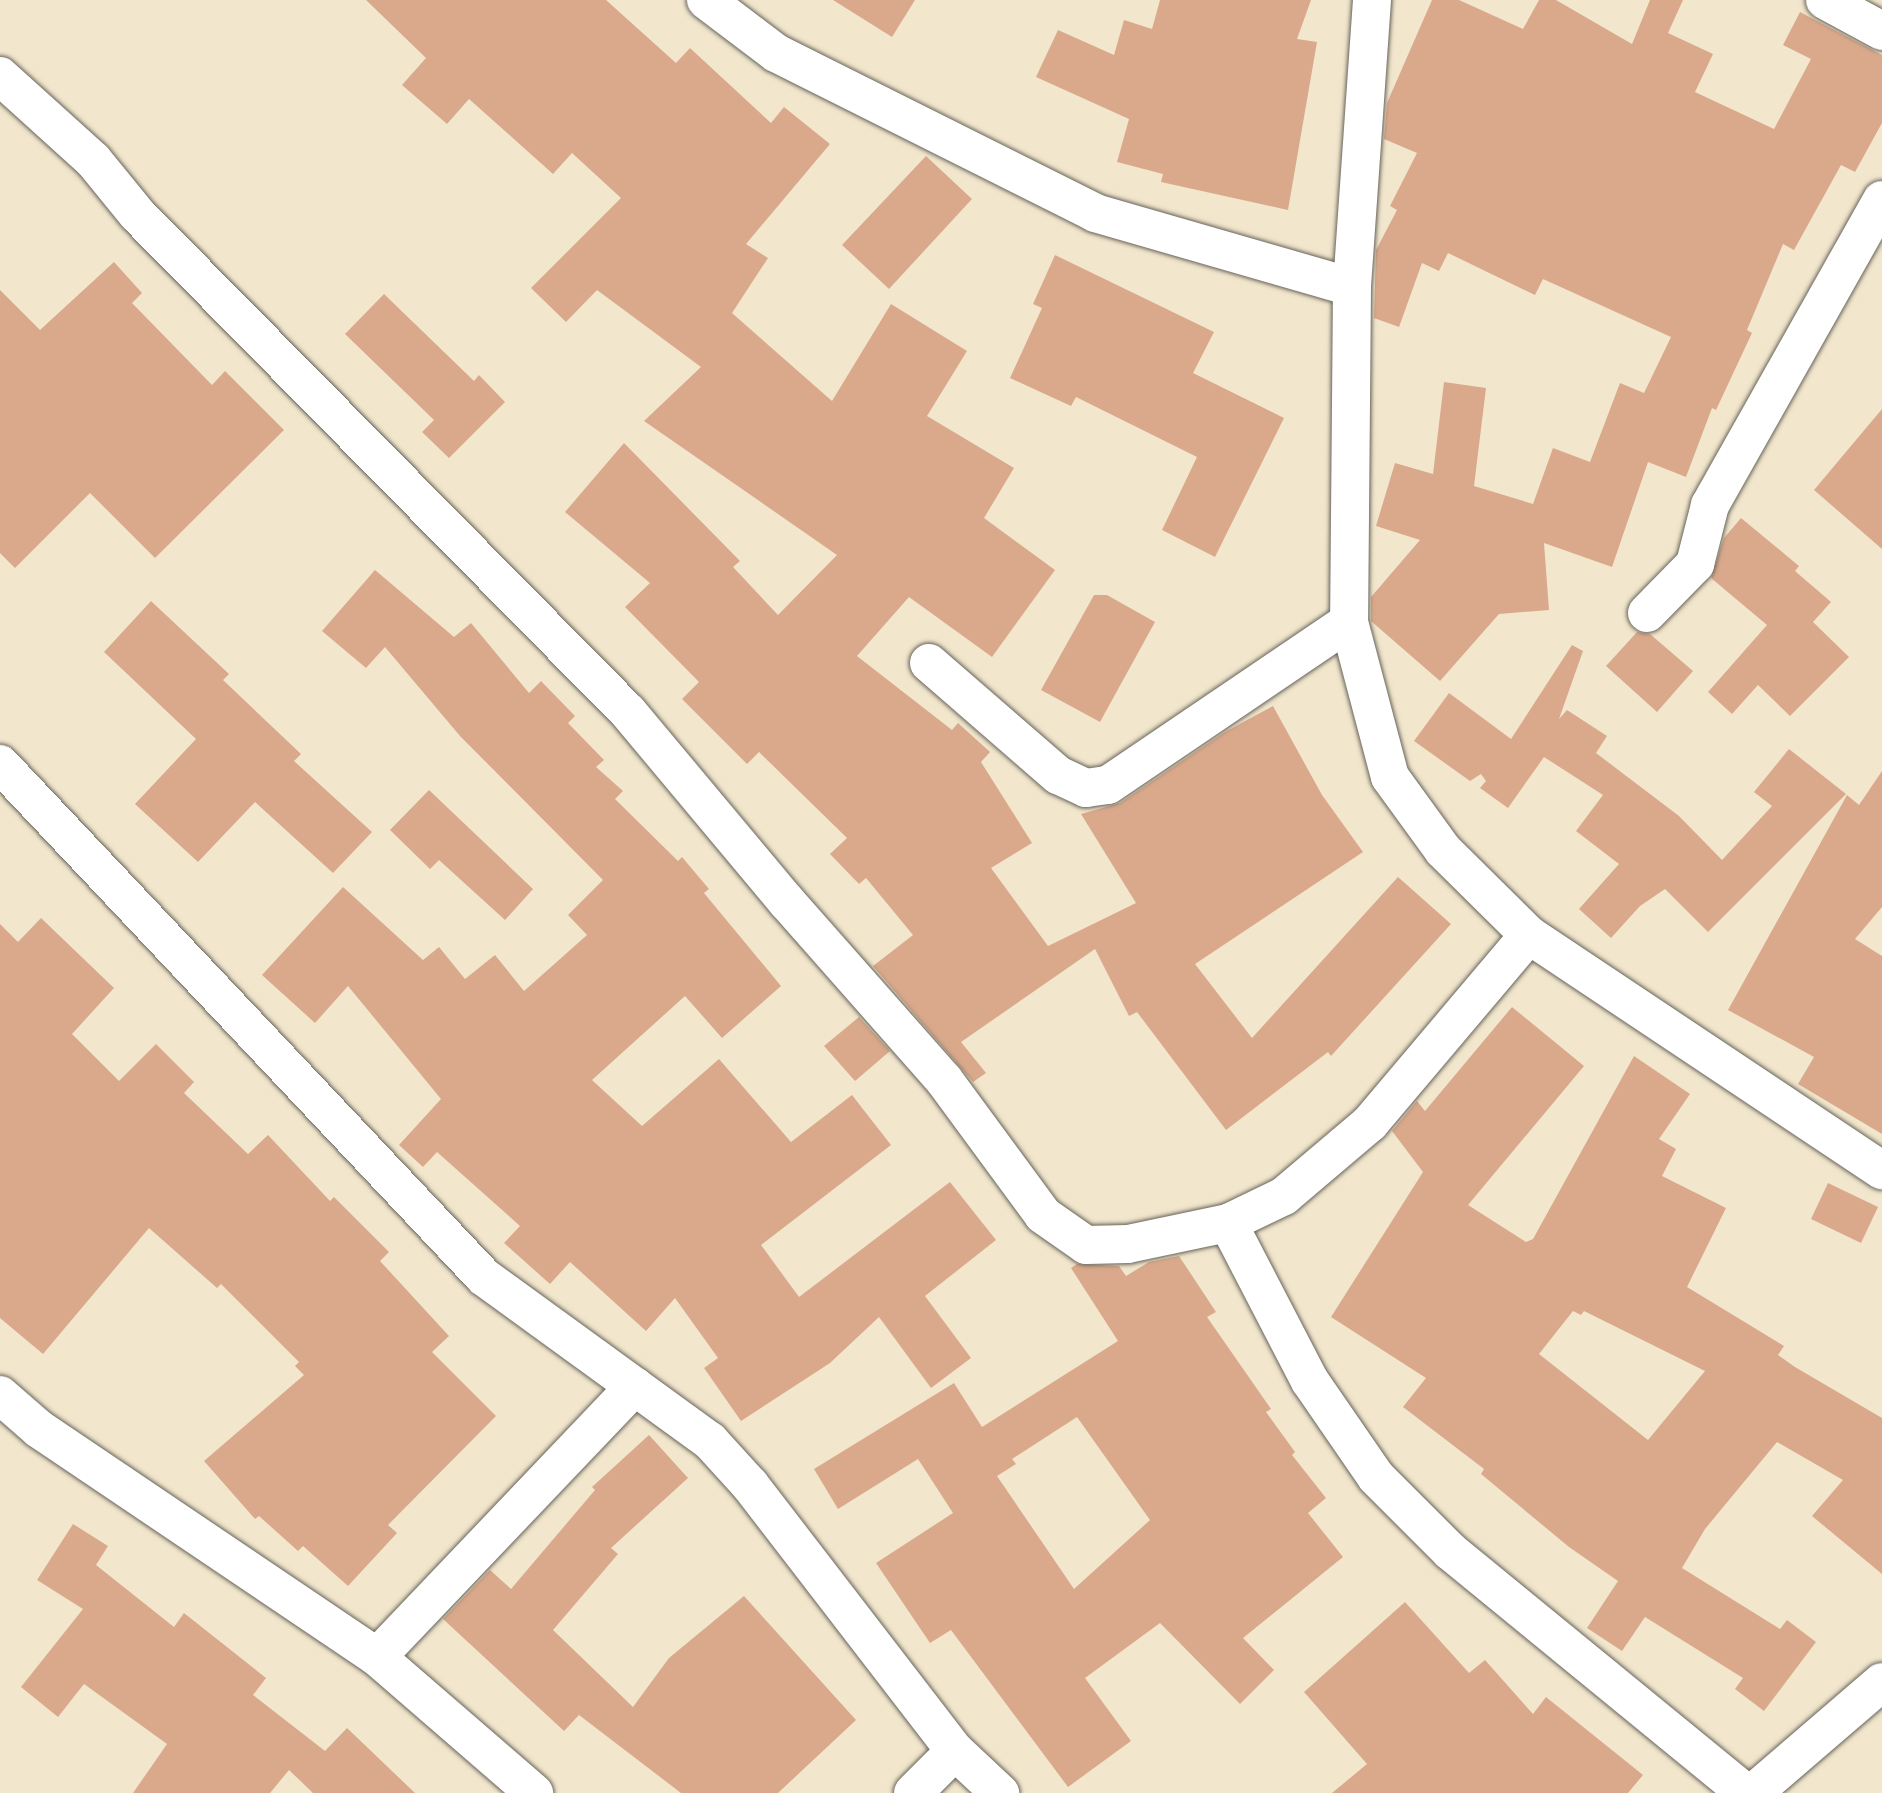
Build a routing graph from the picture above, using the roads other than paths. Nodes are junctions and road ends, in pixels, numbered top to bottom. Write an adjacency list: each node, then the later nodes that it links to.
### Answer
1 (706, 0): 7 (street)
2 (1372, 0): 7 (street)
3 (1825, 0): 4 (street)
4 (1882, 32)
5 (0, 76): 14 (street)
6 (1882, 200): 8 (street)
7 (1352, 287): 9 (street)
8 (1647, 613)
9 (1349, 622): 10 (street); 12 (street)
10 (929, 663)
11 (0, 764): 15 (street)
12 (1529, 935): 13 (street); 14 (street)
13 (1882, 1170)
14 (1228, 1223): 23 (street)
15 (635, 1386): 17 (street); 19 (street)
16 (0, 1395): 17 (street)
17 (377, 1657): 20 (street)
18 (1882, 1682): 24 (street)
19 (955, 1751): 21 (street); 22 (street)
20 (534, 1793)
21 (912, 1793)
22 (1000, 1793)
23 (1746, 1793)
24 (1753, 1793)

